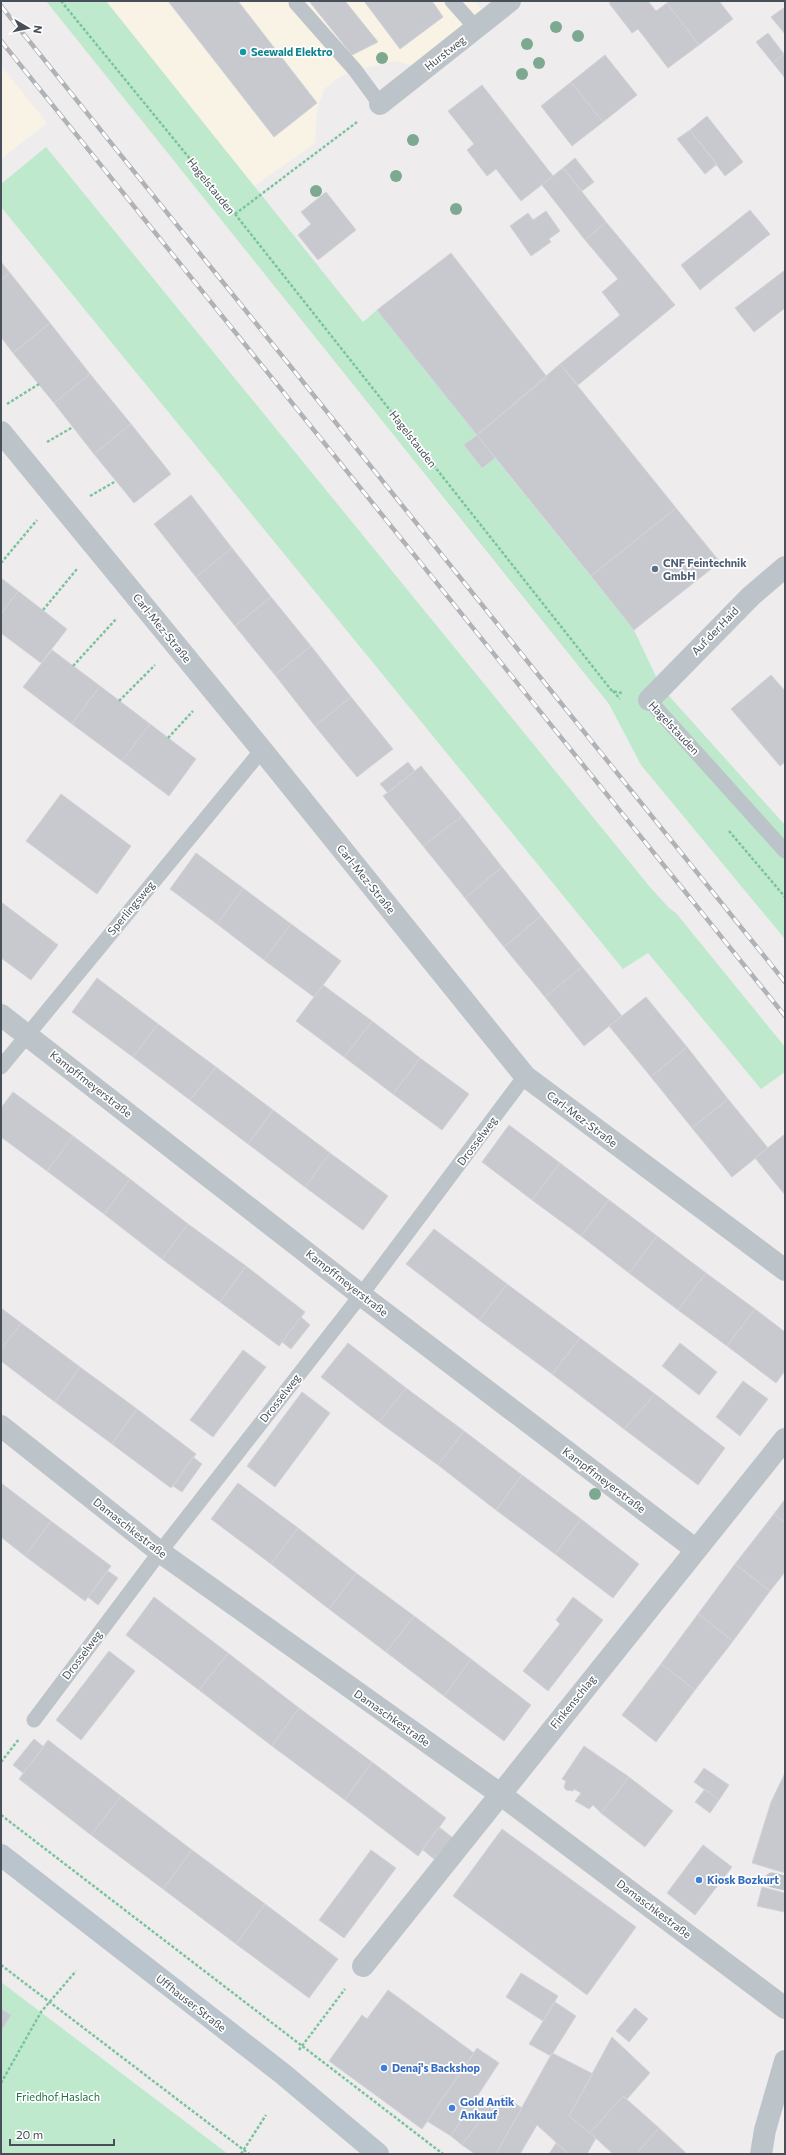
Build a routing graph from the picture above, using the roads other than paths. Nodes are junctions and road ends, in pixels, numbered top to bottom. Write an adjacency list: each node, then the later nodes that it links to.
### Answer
1 (452, 1): 4 (lane)
2 (510, 1): 4 (street, Hurstweg)
3 (296, 3): 5 (lane)
4 (476, 28): 5 (street, Hurstweg)
5 (380, 104)
6 (1, 432): 9 (street, Carl-Mez-Straße)
7 (785, 567): 8 (street, Auf der Haid)
8 (649, 700): 10 (lane, Hagelstauden)
9 (262, 750): 12 (lane, Sperlingsweg); 14 (street, Carl-Mez-Straße)
10 (785, 851)
11 (1, 1015): 12 (street, Kampffmeyerstraße)
12 (26, 1034): 13 (lane, Sperlingsweg); 16 (street, Kampffmeyerstraße)
13 (1, 1067)
14 (525, 1076): 15 (street, Carl-Mez-Straße); 16 (lane, Drosselweg)
15 (785, 1270)
16 (361, 1295): 19 (street, Kampffmeyerstraße); 20 (lane, Drosselweg)
17 (1, 1426): 20 (street, Damaschkestraße)
18 (785, 1439): 19 (street, Finkenschlag)
19 (695, 1549): 22 (street, Finkenschlag)
20 (160, 1552): 21 (lane, Drosselweg); 22 (street, Damaschkestraße)
21 (34, 1720)
22 (500, 1794): 24 (street, Finkenschlag); 25 (street, Damaschkestraße)
23 (1, 1855): 27 (street, Uffhauser Straße)
24 (363, 1966)
25 (785, 2008)
26 (785, 2061): 28 (street)
27 (378, 2154)
28 (760, 2154)

